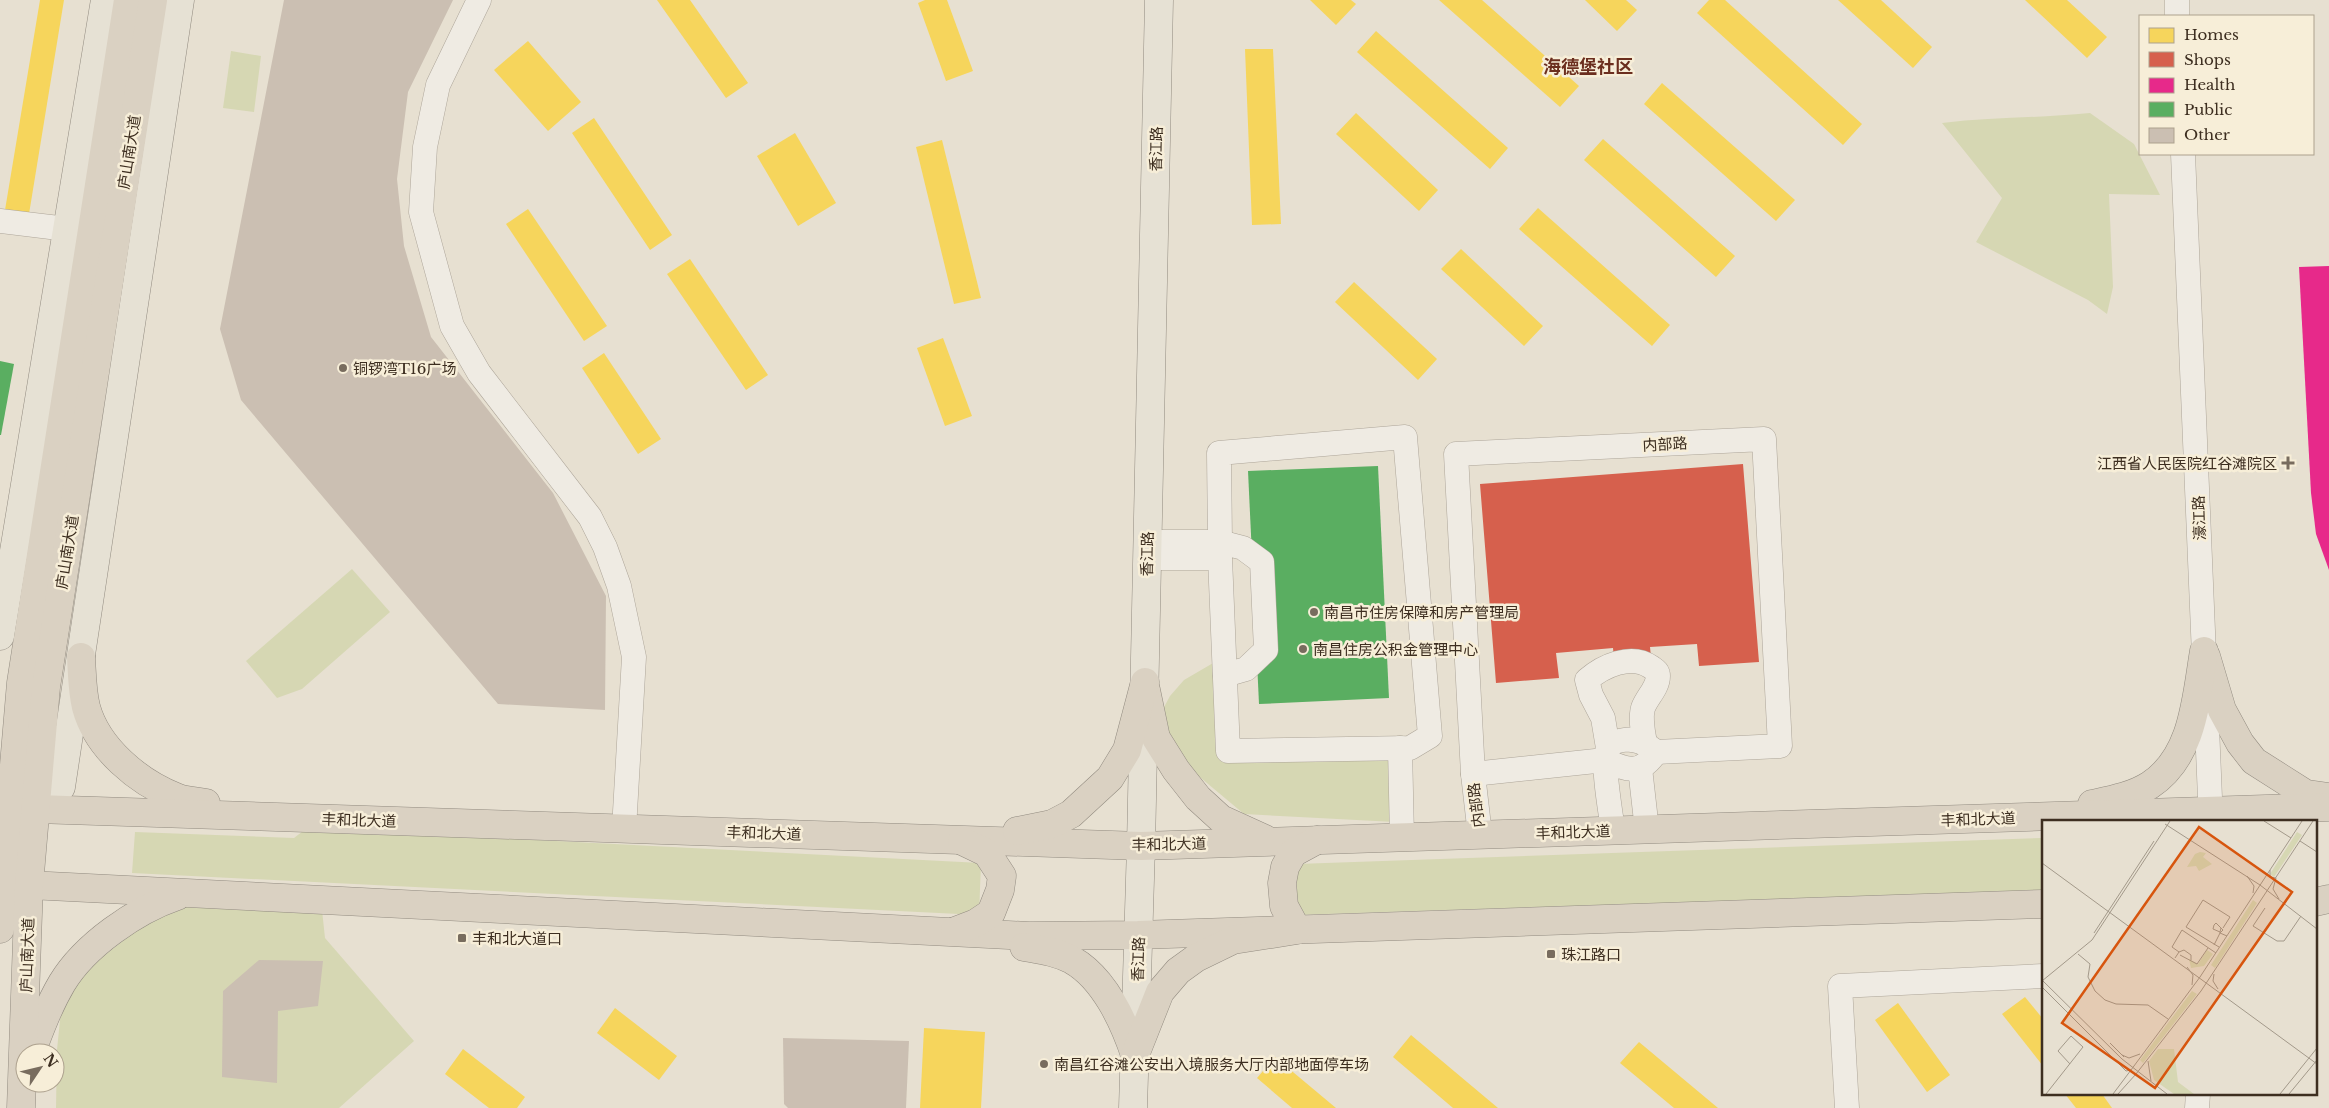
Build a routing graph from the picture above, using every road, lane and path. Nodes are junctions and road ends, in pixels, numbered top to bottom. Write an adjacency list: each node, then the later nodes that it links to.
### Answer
1 (105, 0): 11 (main road)
2 (128, 0): 26 (highway, 庐山南大道)
3 (153, 0): 25 (highway, 庐山南大道)
4 (180, 0): 16 (main road)
5 (478, 0): 30 (street)
6 (1159, 0): 12 (main road, 香江路)
7 (2177, 0): 8 (street)
8 (2177, 15)
9 (2183, 155): 15 (street, 濠江路)
10 (0, 221): 11 (street)
11 (68, 229): 14 (main road)
12 (1147, 550): 13 (street); 18 (main road, 香江路)
13 (1220, 550): 17 (street); 17 (street); 19 (street)
14 (0, 636)
15 (2204, 651): 23 (highway); 28 (street, 濠江路); 29 (highway)
16 (80, 657): 25 (main road); 27 (highway)
17 (1225, 675): 19 (street)
18 (1144, 682): 35 (highway); 37 (highway); 38 (main road, 香江路)
19 (1405, 748): 34 (street)
20 (1606, 754): 21 (street); 21 (street); 22 (street, 内部路); 32 (street)
21 (1647, 754): 22 (street, 内部路); 31 (street)
22 (1473, 774): 33 (street, 内部路)
23 (2329, 797)
24 (2329, 807): 28 (highway, 丰和北大道)
25 (36, 809): 26 (highway, 丰和北大道); 27 (highway, 丰和北大道); 39 (highway, 庐山南大道)
26 (3, 811): 39 (highway, 庐山南大道)
27 (276, 817): 30 (highway, 丰和北大道)
28 (2211, 817): 29 (highway, 丰和北大道)
29 (2045, 819): 31 (highway, 丰和北大道)
30 (624, 828): 35 (highway, 丰和北大道)
31 (1647, 830): 32 (highway, 丰和北大道)
32 (1613, 831): 33 (highway, 丰和北大道)
33 (1480, 835): 34 (highway, 丰和北大道)
34 (1407, 837): 36 (highway, 丰和北大道)
35 (958, 840): 38 (highway, 丰和北大道); 47 (highway)
36 (1317, 840): 37 (highway, 丰和北大道); 46 (highway)
37 (1271, 841): 38 (highway, 丰和北大道)
38 (1141, 846): 48 (main road, 香江路)
39 (11, 880): 40 (highway); 45 (highway, 庐山南大道); 50 (highway, 庐山南大道)
40 (184, 893): 47 (highway); 51 (highway)
41 (2316, 896): 42 (highway)
42 (2329, 897): 43 (highway)
43 (2316, 902)
44 (2042, 904): 46 (highway)
45 (0, 929)
46 (1297, 930): 48 (highway); 52 (highway)
47 (952, 933): 48 (highway); 52 (highway)
48 (1138, 935): 52 (main road, 香江路)
49 (2042, 976): 56 (street)
50 (24, 1043)
51 (35, 1043)
52 (1135, 1055): 55 (main road, 香江路)
53 (22, 1093): 54 (highway, 庐山南大道)
54 (20, 1108)
55 (1133, 1108)
56 (1847, 1108)

